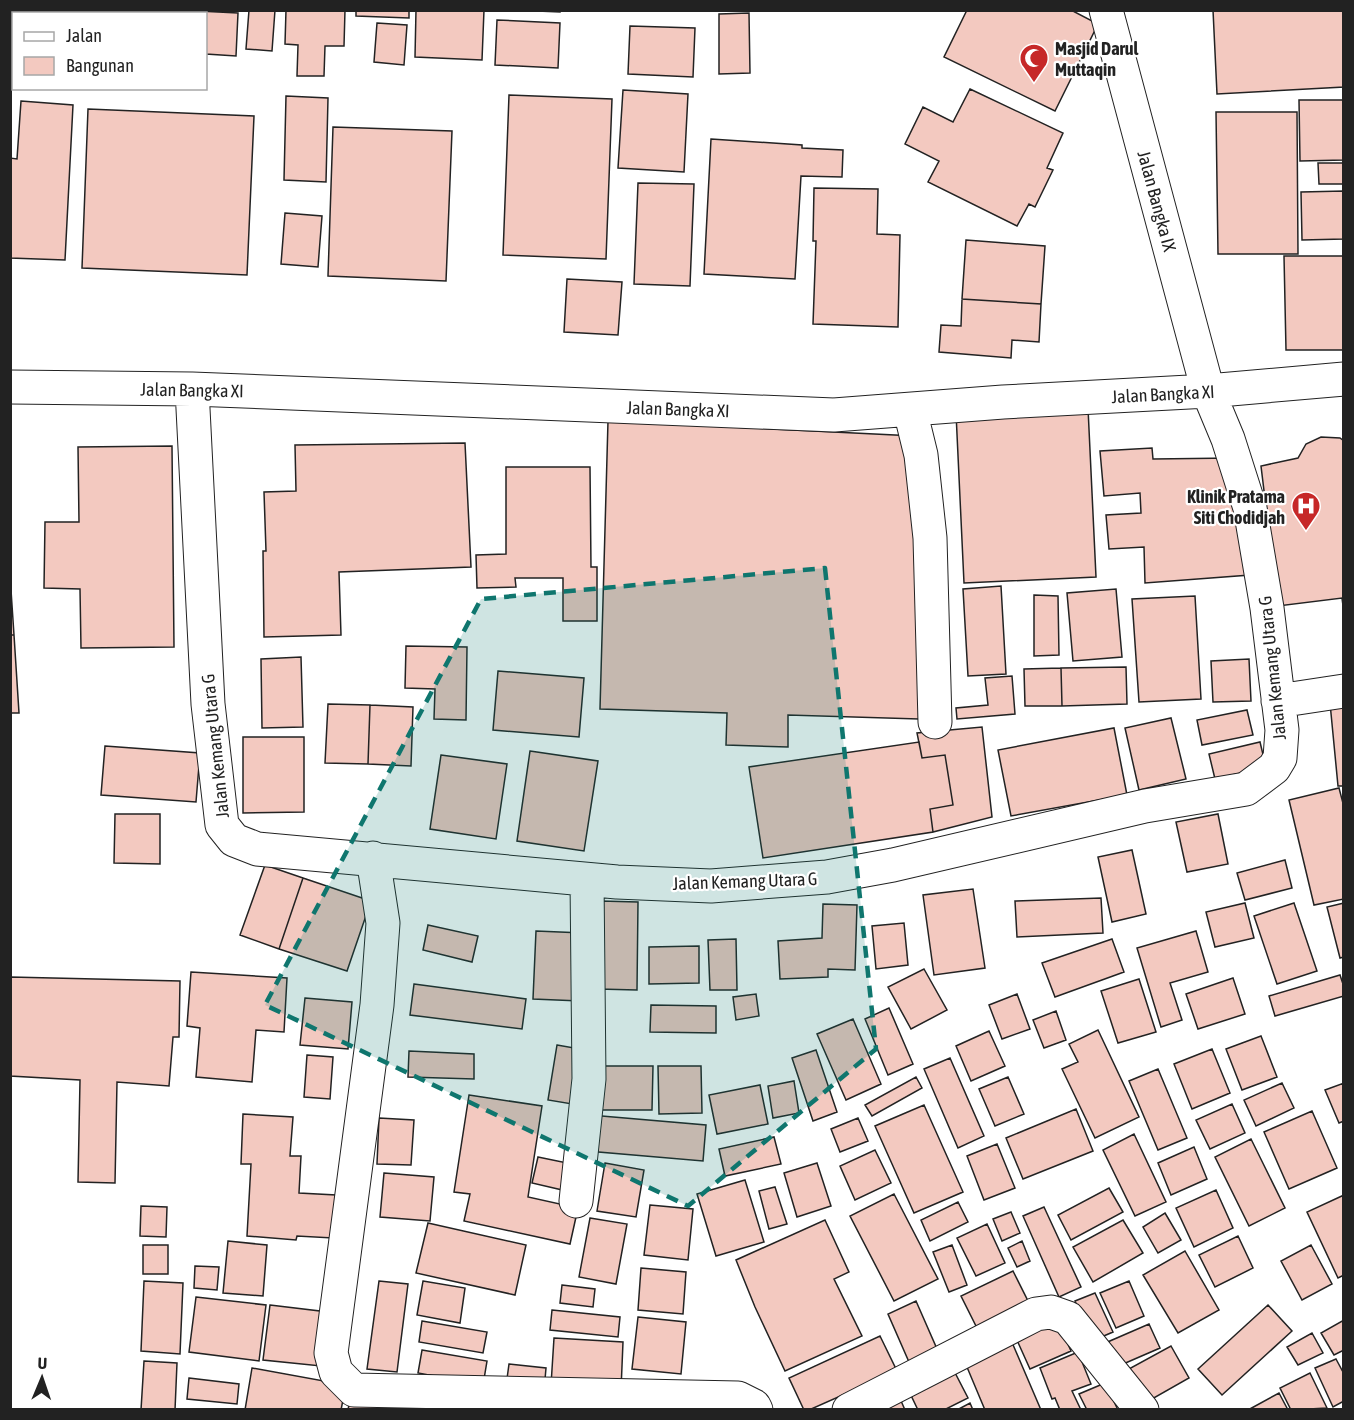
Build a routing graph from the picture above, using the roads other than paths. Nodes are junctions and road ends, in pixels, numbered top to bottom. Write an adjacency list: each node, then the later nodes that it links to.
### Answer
1 (1106, 10): 5 (street, Jalan Bangka IX)
2 (1344, 379): 5 (street, Jalan Bangka XI)
3 (10, 387): 4 (street, Jalan Bangka XI)
4 (192, 389): 6 (street, Jalan Bangka XI); 10 (street, Jalan Kemang Utara G)
5 (1208, 391): 6 (street, Jalan Bangka XI); 8 (street, Jalan Kemang Utara G)
6 (910, 410): 9 (street)
7 (1344, 691): 8 (street)
8 (1278, 701): 11 (street, Jalan Kemang Utara G)
9 (935, 722)
10 (373, 858): 11 (street, Jalan Kemang Utara G); 13 (street)
11 (587, 880): 12 (street)
12 (576, 1201)
13 (756, 1410)
14 (849, 1410): 15 (street)
15 (1142, 1410)

